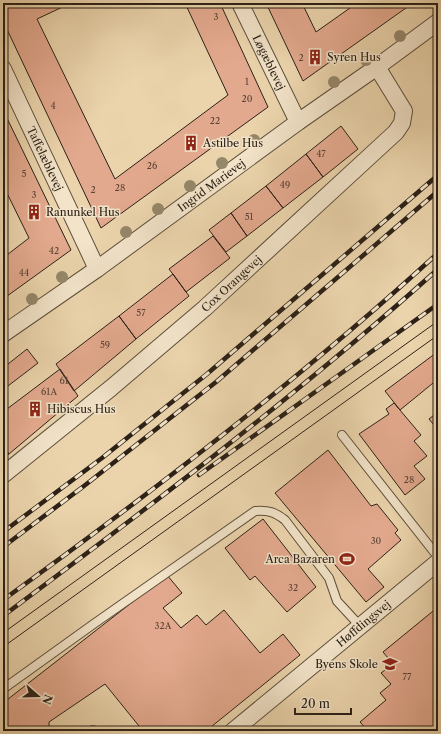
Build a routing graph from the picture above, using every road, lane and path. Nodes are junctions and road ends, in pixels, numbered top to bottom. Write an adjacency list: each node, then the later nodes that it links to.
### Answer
1 (240, 3): 5 (street, Løgæblevej)
2 (438, 22): 3 (street, Ingrid Marievej)
3 (377, 67): 5 (street, Ingrid Marievej); 9 (street, Cox Orangevej)
4 (3, 69): 6 (street, Taffelæblevej)
5 (298, 122): 6 (street, Ingrid Marievej)
6 (97, 269): 7 (street, Ingrid Marievej)
7 (3, 334)
8 (342, 435): 10 (lane)
9 (3, 475)
10 (438, 557)
11 (438, 562): 12 (street, Høffdingsvej)
12 (360, 626): 13 (lane); 14 (street, Høffdingsvej)
13 (3, 689)
14 (233, 731)

